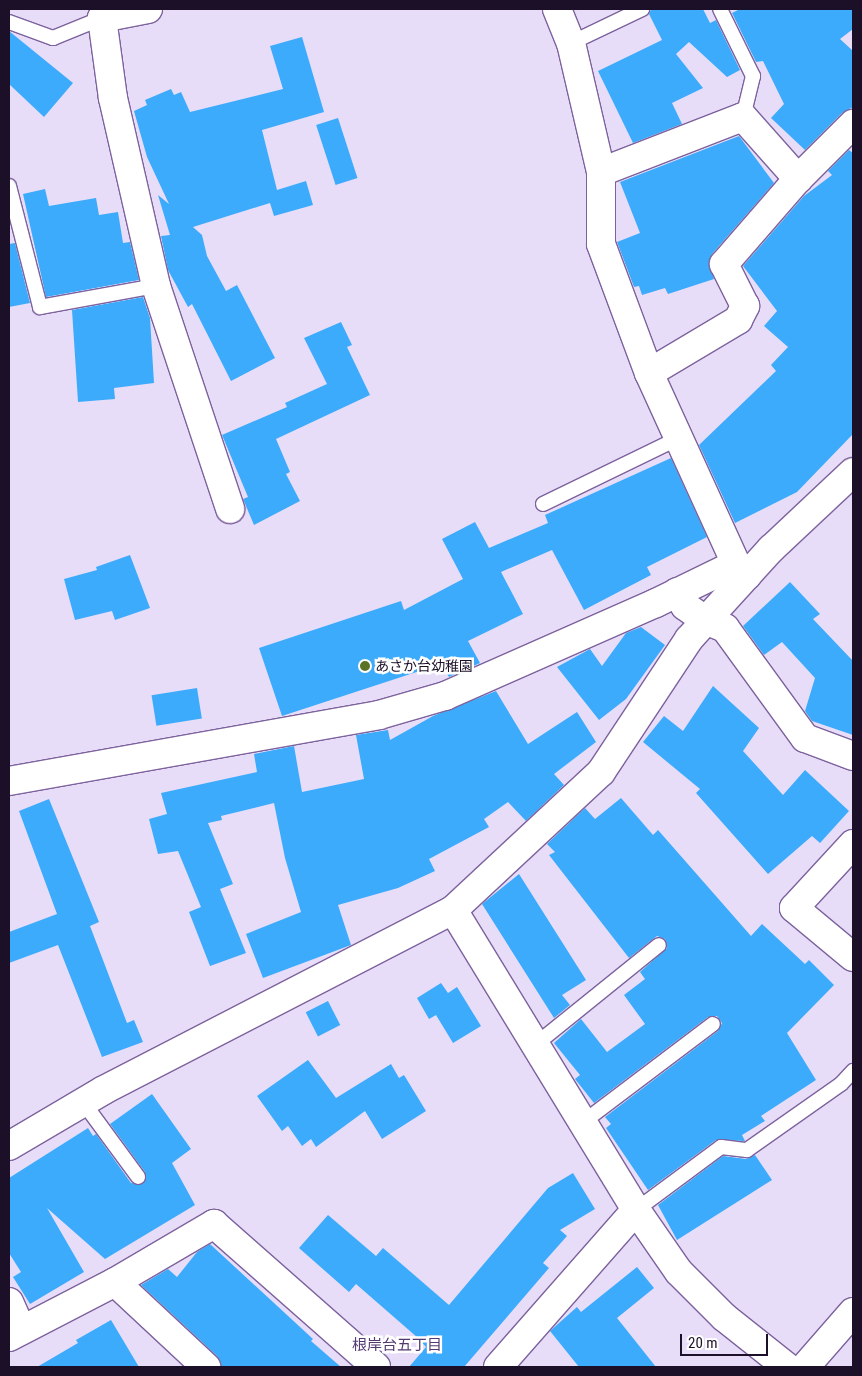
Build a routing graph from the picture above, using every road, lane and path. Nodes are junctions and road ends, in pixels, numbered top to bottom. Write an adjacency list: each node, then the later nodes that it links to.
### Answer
1 (148, 9): 5 (street)
2 (557, 9): 7 (street)
3 (642, 9): 7 (lane)
4 (720, 9): 8 (lane)
5 (102, 18): 6 (lane); 14 (street)
6 (9, 22)
7 (571, 43): 10 (street)
8 (743, 117): 10 (street); 11 (street)
9 (853, 124): 11 (street)
10 (601, 172): 15 (street)
11 (798, 179): 15 (street)
12 (9, 186): 13 (lane)
13 (14, 227): 14 (lane)
14 (156, 286): 19 (street)
15 (649, 374): 16 (street)
16 (679, 438): 18 (lane); 20 (street)
17 (853, 472): 20 (street)
18 (543, 504)
19 (230, 509)
20 (742, 569): 21 (street); 22 (street)
21 (677, 592): 22 (street); 24 (street)
22 (705, 620): 23 (street); 26 (street)
23 (853, 756)
24 (9, 781)
25 (853, 844): 28 (street)
26 (452, 910): 30 (street); 32 (street)
27 (659, 945): 30 (lane)
28 (853, 957)
29 (714, 1024): 33 (lane)
30 (535, 1045): 33 (street)
31 (853, 1071): 36 (lane)
32 (83, 1102): 34 (street); 35 (lane)
33 (582, 1123): 36 (street)
34 (9, 1146)
35 (138, 1177)
36 (636, 1210): 43 (street); 44 (street)
37 (115, 1282): 40 (street); 41 (street); 42 (street)
38 (9, 1302): 40 (street)
39 (853, 1312): 45 (street)
40 (15, 1333)
41 (206, 1367)
42 (376, 1367)
43 (498, 1367)
44 (787, 1367)
45 (805, 1367)

